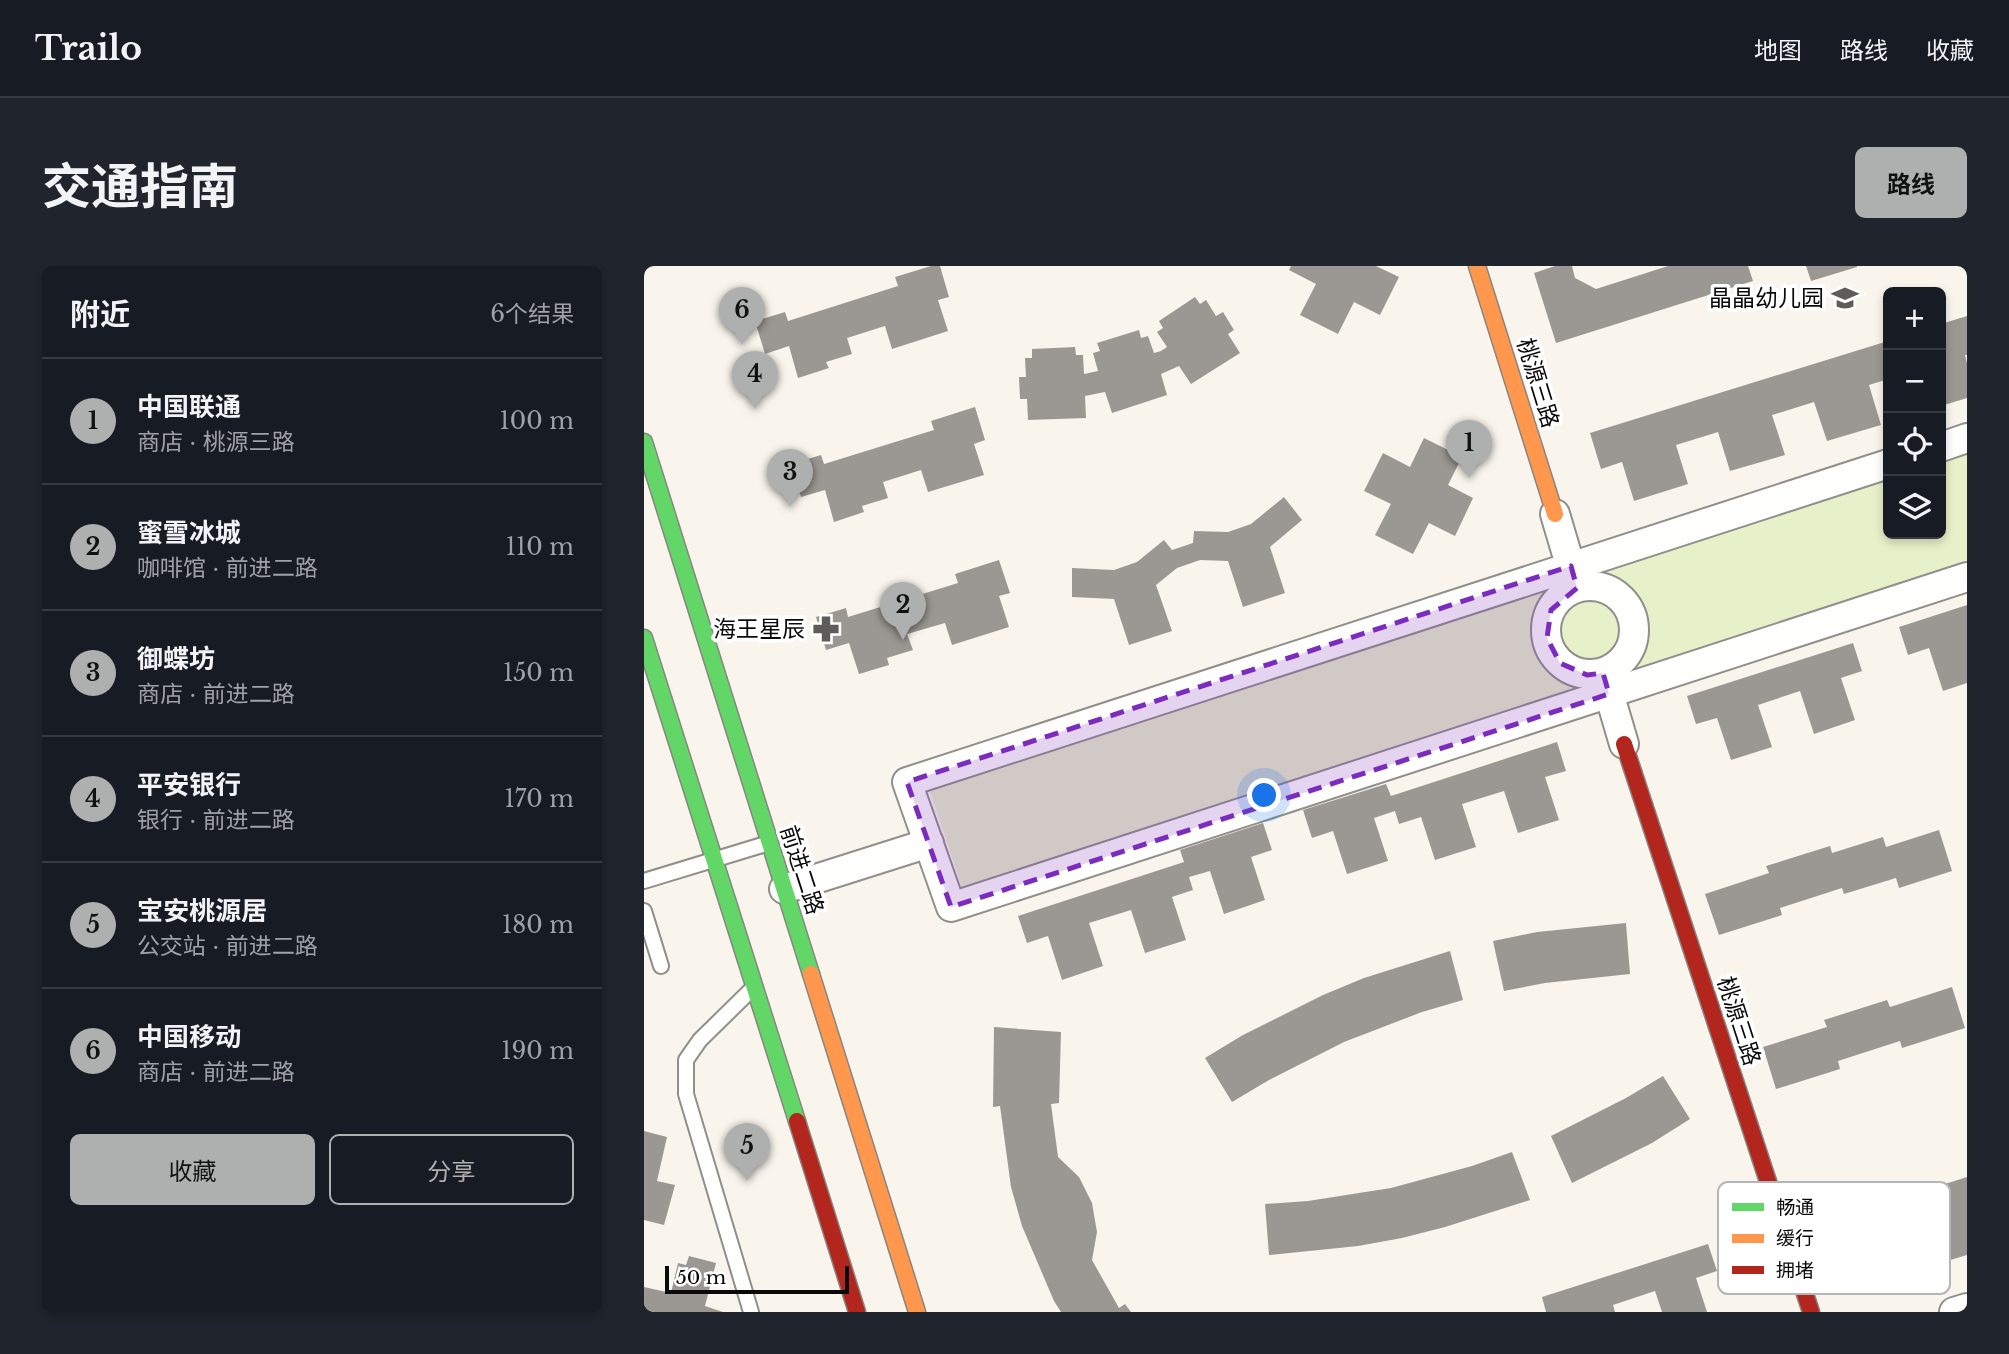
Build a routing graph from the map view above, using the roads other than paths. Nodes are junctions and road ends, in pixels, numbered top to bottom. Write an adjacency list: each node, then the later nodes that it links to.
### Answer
1 (1477, 266): 6 (main road, 桃源三路)
2 (1967, 438): 4 (street)
3 (644, 442): 12 (main road, 前进二路)
4 (1946, 445)
5 (1883, 466): 7 (street)
6 (1555, 514): 7 (street)
7 (1574, 577): 10 (street); 10 (street); 13 (street)
8 (1967, 577): 10 (street)
9 (644, 638): 14 (main road)
10 (1606, 683): 11 (street); 13 (street)
11 (1625, 744): 20 (main road, 桃源三路)
12 (769, 843): 14 (lane); 16 (main road, 前进二路)
13 (929, 843): 16 (street)
14 (714, 859): 15 (lane); 19 (main road)
15 (644, 881)
16 (784, 889): 25 (main road, 前进二路)
17 (644, 911): 18 (lane)
18 (662, 966)
19 (755, 987): 23 (lane); 24 (main road)
20 (1768, 1182)
21 (1805, 1294): 26 (main road, 桃源三路)
22 (1967, 1308): 27 (street)
23 (751, 1312)
24 (857, 1312)
25 (917, 1312)
26 (1811, 1312)
27 (1954, 1312)

